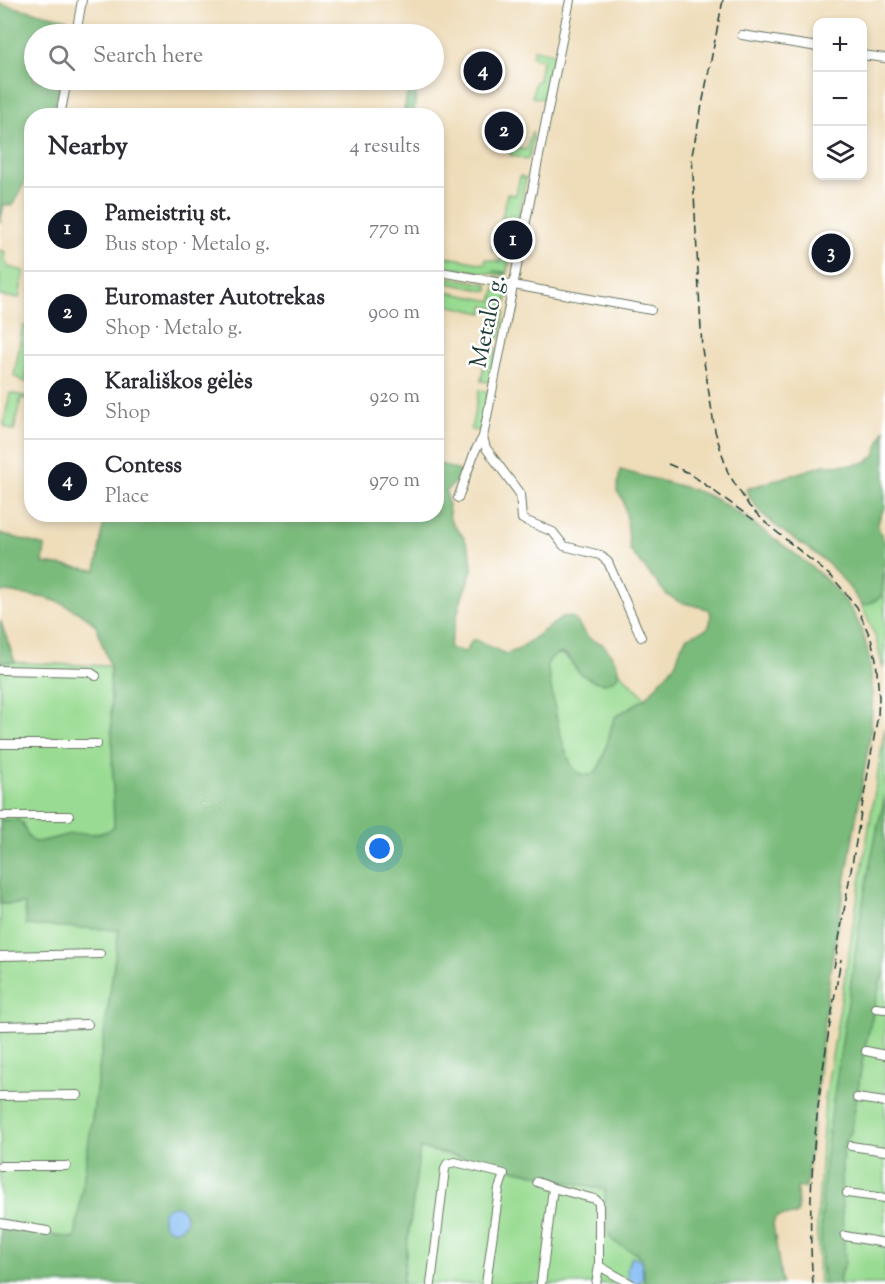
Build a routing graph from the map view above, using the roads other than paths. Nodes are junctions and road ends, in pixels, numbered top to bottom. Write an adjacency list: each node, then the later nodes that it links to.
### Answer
1 (82, 0): 3 (street)
2 (570, 0): 11 (street, Metalo g.)
3 (78, 24)
4 (742, 34): 5 (street)
5 (813, 46)
6 (867, 56): 7 (street)
7 (885, 58)
8 (65, 90): 9 (street)
9 (62, 108)
10 (444, 272): 11 (street)
11 (514, 285): 12 (street); 13 (street, Metalo g.)
12 (651, 310)
13 (483, 437): 14 (street, Metalo g.); 15 (street)
14 (458, 498)
15 (641, 637)
16 (0, 670): 17 (street)
17 (96, 676)
18 (0, 744): 19 (street)
19 (97, 744)
20 (0, 816): 21 (street)
21 (69, 816)
22 (100, 954): 23 (street)
23 (0, 956)
24 (876, 1008): 25 (street)
25 (885, 1010)
26 (88, 1024): 27 (street)
27 (0, 1026)
28 (866, 1052): 29 (street)
29 (885, 1055)
30 (78, 1095): 31 (street)
31 (0, 1096)
32 (857, 1098): 33 (street)
33 (885, 1102)
34 (851, 1146): 35 (street)
35 (885, 1151)
36 (0, 1166): 37 (street)
37 (66, 1166)
38 (537, 1182): 39 (street)
39 (553, 1188): 46 (street); 49 (street)
40 (847, 1193): 41 (street)
41 (885, 1198)
42 (0, 1222): 43 (street)
43 (47, 1231)
44 (845, 1236): 45 (street)
45 (885, 1243)
46 (599, 1266): 50 (street); 51 (street)
47 (431, 1284): 48 (street)
48 (486, 1284)
49 (541, 1284)
50 (596, 1284)
51 (631, 1284)

